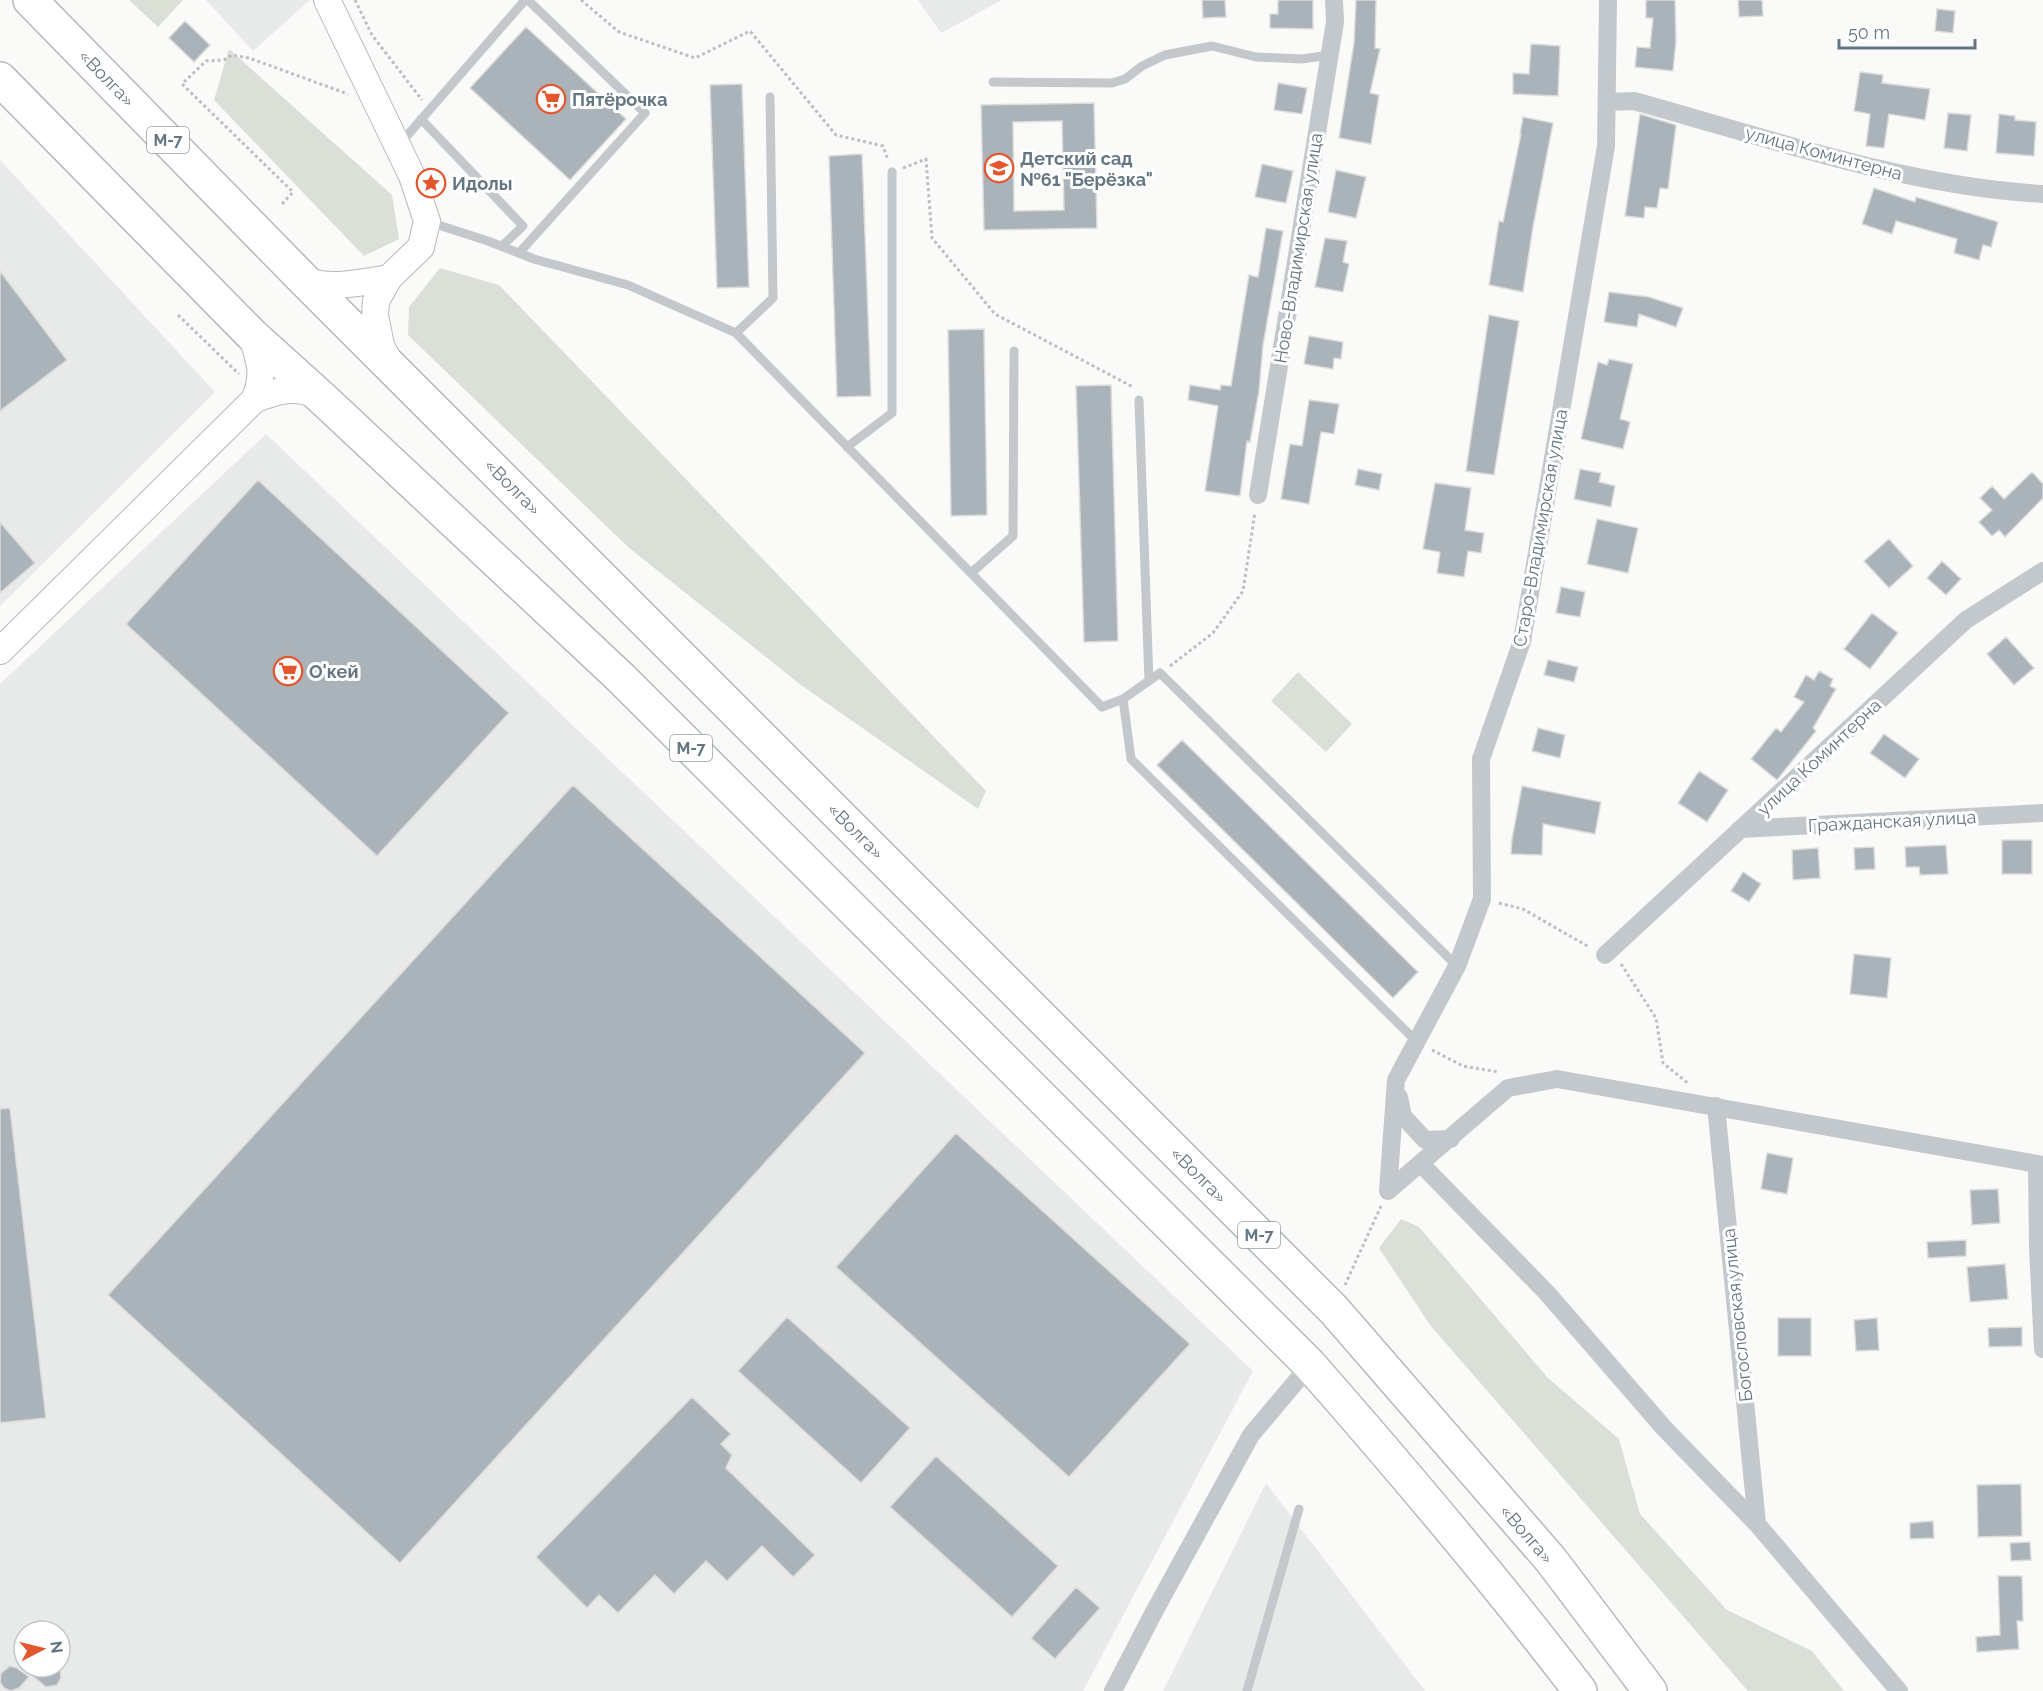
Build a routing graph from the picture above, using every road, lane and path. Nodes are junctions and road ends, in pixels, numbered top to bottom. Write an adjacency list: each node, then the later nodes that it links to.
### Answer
1 (30, 0): 24 (highway, «Волга» / М-7)
2 (327, 0): 13 (street)
3 (355, 0): 14 (path)
4 (526, 0): 14 (lane); 22 (lane)
5 (582, 0): 17 (path)
6 (1334, 0): 8 (street, Ново-Владимирская улица)
7 (1608, 0): 12 (street, Старо-Владимирская улица)
8 (1330, 55): 10 (lane); 34 (street, Ново-Владимирская улица)
9 (0, 79): 27 (highway, М-7)
10 (993, 82)
11 (770, 97): 26 (lane)
12 (1607, 102): 18 (street, улица Коминтерна); 43 (street, Старо-Владимирская улица)
13 (378, 105): 16 (street); 19 (path)
14 (429, 110): 15 (lane)
15 (421, 119): 16 (lane); 21 (lane)
16 (397, 147): 20 (street)
17 (892, 172): 32 (path); 33 (lane)
18 (2043, 194)
19 (282, 204)
20 (427, 221): 21 (lane); 23 (street)
21 (502, 246): 22 (lane)
22 (519, 253): 26 (lane)
23 (389, 278): 24 (street); 29 (street)
24 (305, 281): 29 (highway, «Волга» / М-7)
25 (178, 315): 30 (path)
26 (736, 333): 33 (lane)
27 (251, 334): 30 (street); 31 (highway, М-7)
28 (1014, 351): 36 (lane)
29 (394, 368): 54 (highway, «Волга» / М-7)
30 (248, 391): 31 (street); 37 (street)
31 (323, 399): 56 (highway, М-7)
32 (1139, 400): 39 (lane)
33 (847, 447): 36 (lane)
34 (1258, 495): 38 (path)
35 (2043, 571): 42 (street, улица Коминтерна)
36 (971, 573): 40 (lane)
37 (0, 651)
38 (1160, 673): 39 (lane); 45 (lane)
39 (1149, 681): 40 (lane)
40 (1123, 699): 46 (lane)
41 (2043, 813): 42 (street, Гражданская улица)
42 (1740, 829): 44 (street, улица Коминтерна)
43 (1482, 899): 44 (path); 45 (street, Старо-Владимирская улица)
44 (1605, 955): 49 (path)
45 (1457, 966): 46 (street, Старо-Владимирская улица)
46 (1417, 1042): 47 (path); 48 (street, Старо-Владимирская улица)
47 (1508, 1073)
48 (1396, 1080): 50 (street); 53 (street, Старо-Владимирская улица)
49 (1716, 1106): 50 (street); 52 (street); 58 (street, Богословская улица)
50 (1451, 1139): 51 (street)
51 (1421, 1164): 53 (street); 58 (street)
52 (2040, 1165): 55 (street)
53 (1388, 1191): 54 (path)
54 (1334, 1310): 62 (highway, «Волга» / М-7)
55 (2043, 1349)
56 (1310, 1365): 59 (street); 61 (highway, М-7)
57 (1299, 1509): 60 (lane)
58 (1757, 1524): 63 (street)
59 (1113, 1691)
60 (1247, 1691)
61 (1580, 1691)
62 (1650, 1691)
63 (1899, 1691)

